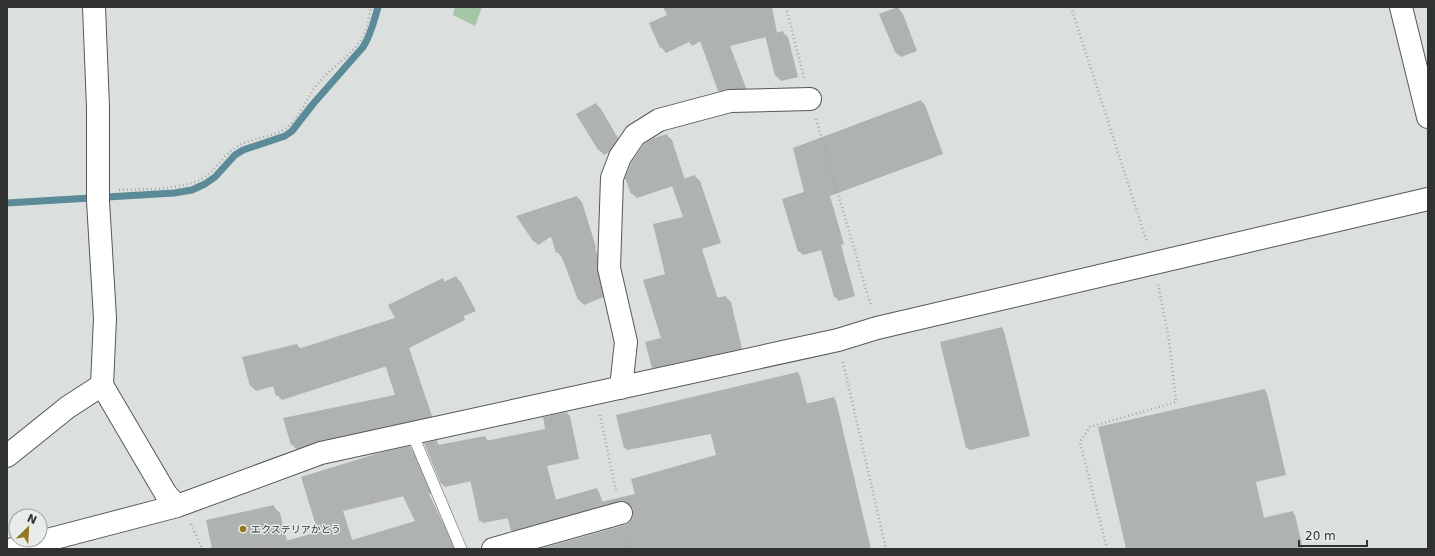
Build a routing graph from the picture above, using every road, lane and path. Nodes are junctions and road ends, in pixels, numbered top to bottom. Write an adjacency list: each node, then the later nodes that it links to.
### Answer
1 (94, 7): 8 (street)
2 (371, 7): 8 (path)
3 (786, 7): 6 (path)
4 (1071, 7): 10 (path)
5 (1401, 7): 7 (street)
6 (810, 99): 11 (path); 14 (street)
7 (1428, 116)
8 (98, 195): 13 (street)
9 (1428, 199): 10 (street)
10 (1154, 262): 11 (street); 25 (path)
11 (877, 328): 12 (street)
12 (838, 340): 14 (street); 24 (path)
13 (102, 384): 17 (street); 18 (street)
14 (621, 388): 15 (street)
15 (595, 393): 16 (street); 19 (path)
16 (412, 433): 18 (street); 21 (lane)
17 (7, 456)
18 (177, 506): 20 (street)
19 (621, 513): 22 (street); 23 (path)
20 (13, 549)
21 (461, 549)
22 (493, 549)
23 (628, 549)
24 (886, 549)
25 (1107, 549)

